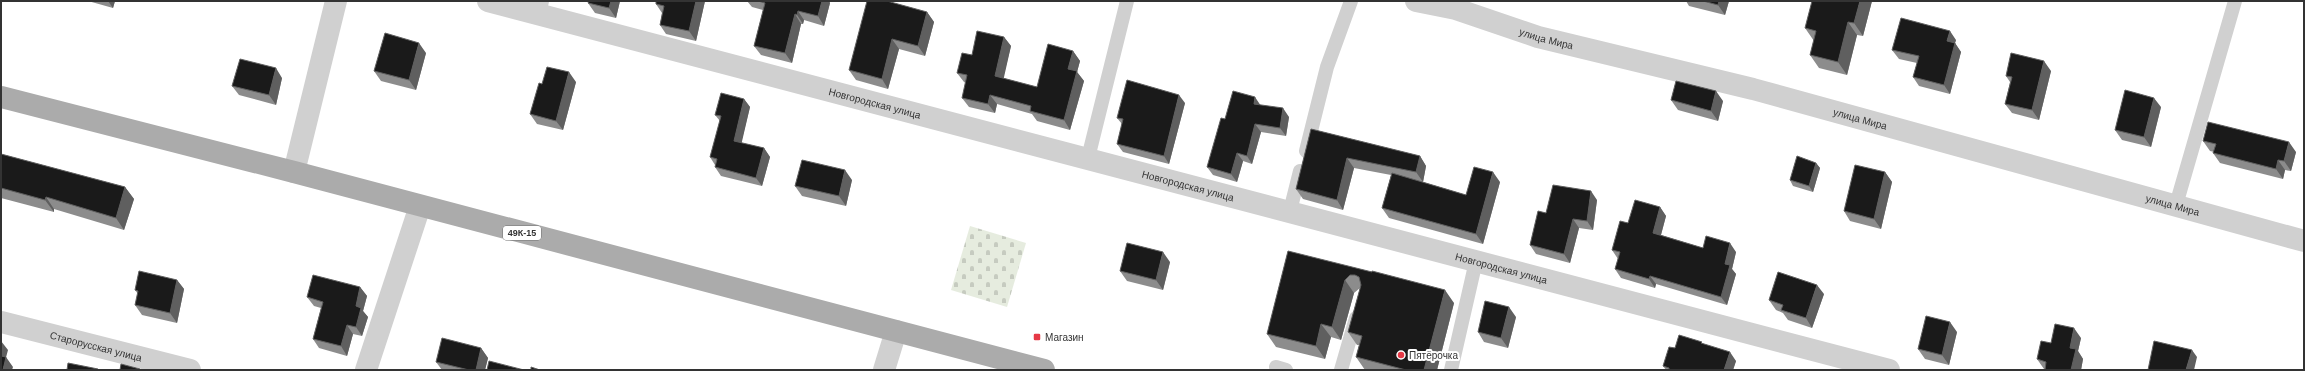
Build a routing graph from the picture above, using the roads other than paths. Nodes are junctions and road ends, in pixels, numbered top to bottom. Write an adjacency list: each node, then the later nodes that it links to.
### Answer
1 (336, 1): 10 (street)
2 (488, 1): 7 (street, Новгородская улица)
3 (1127, 1): 9 (lane)
4 (1351, 1): 13 (lane)
5 (1416, 1): 11 (street, улица Мира)
6 (2235, 1): 11 (lane)
7 (540, 8): 9 (street, Новгородская улица)
8 (1, 97): 10 (main road, 49К-15)
9 (1088, 158): 13 (street, Новгородская улица)
10 (294, 172): 12 (main road, 49К-15)
11 (2176, 205): 14 (street, улица Мира)
12 (420, 206): 18 (main road, 49К-15); 20 (street)
13 (1290, 212): 15 (street, Новгородская улица)
14 (2304, 241)
15 (1476, 261): 24 (lane); 25 (street, Новгородская улица)
16 (1360, 303): 23 (lane)
17 (1, 322): 19 (street, Старорусская улица)
18 (896, 331): 21 (street); 22 (main road, 49К-15)
19 (190, 370)
20 (366, 370)
21 (884, 370)
22 (1044, 370)
23 (1341, 370)
24 (1451, 370)
25 (1888, 370)

